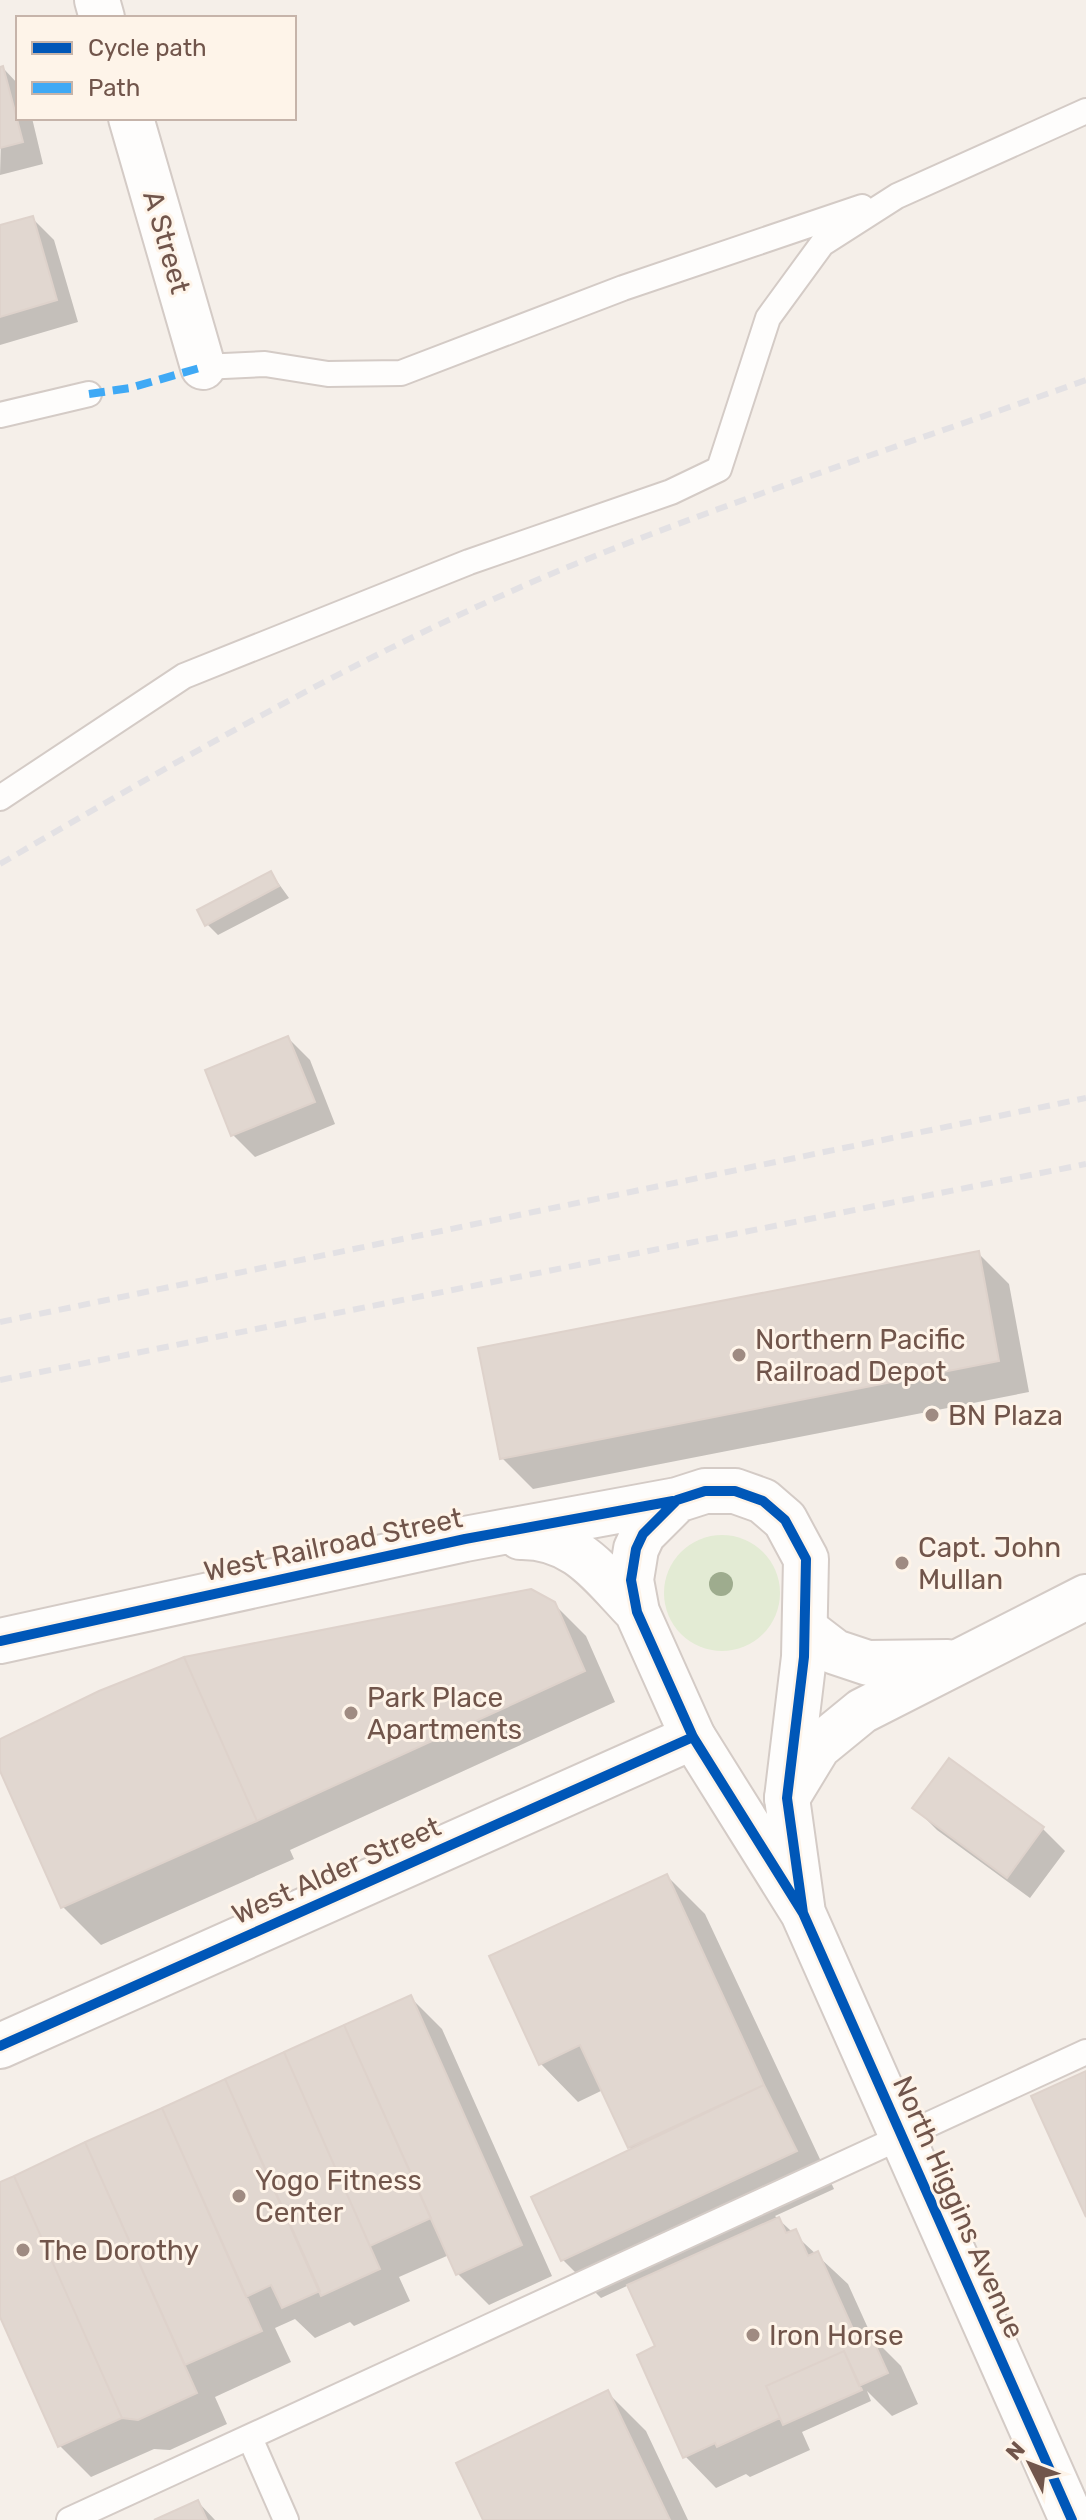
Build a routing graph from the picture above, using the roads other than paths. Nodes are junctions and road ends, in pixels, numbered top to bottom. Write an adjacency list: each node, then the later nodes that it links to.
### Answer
1 (1086, 111): 3 (lane)
2 (132, 120): 4 (street, A Street)
3 (897, 196): 4 (lane); 7 (lane)
4 (203, 367)
5 (89, 394): 6 (lane)
6 (0, 415)
7 (0, 798)
8 (677, 1500): 9 (street, West Railroad Street); 11 (street, North Higgins Avenue); 12 (street, North Higgins Avenue)
9 (465, 1539): 11 (street); 13 (street, West Railroad Street)
10 (1086, 1597): 14 (street)
11 (637, 1612): 15 (street, North Higgins Avenue)
12 (805, 1629): 14 (street); 16 (street, North Higgins Avenue)
13 (0, 1641)
14 (955, 1662): 16 (street)
15 (693, 1737): 17 (street, North Higgins Avenue); 18 (street, West Alder Street)
16 (787, 1798): 17 (street, North Higgins Avenue)
17 (803, 1913): 20 (street, North Higgins Avenue)
18 (0, 2046)
19 (1086, 2052): 20 (lane)
20 (900, 2134): 21 (lane); 24 (street, North Higgins Avenue)
21 (250, 2438): 22 (lane); 23 (lane)
22 (69, 2520)
23 (286, 2520)
24 (1072, 2520)

